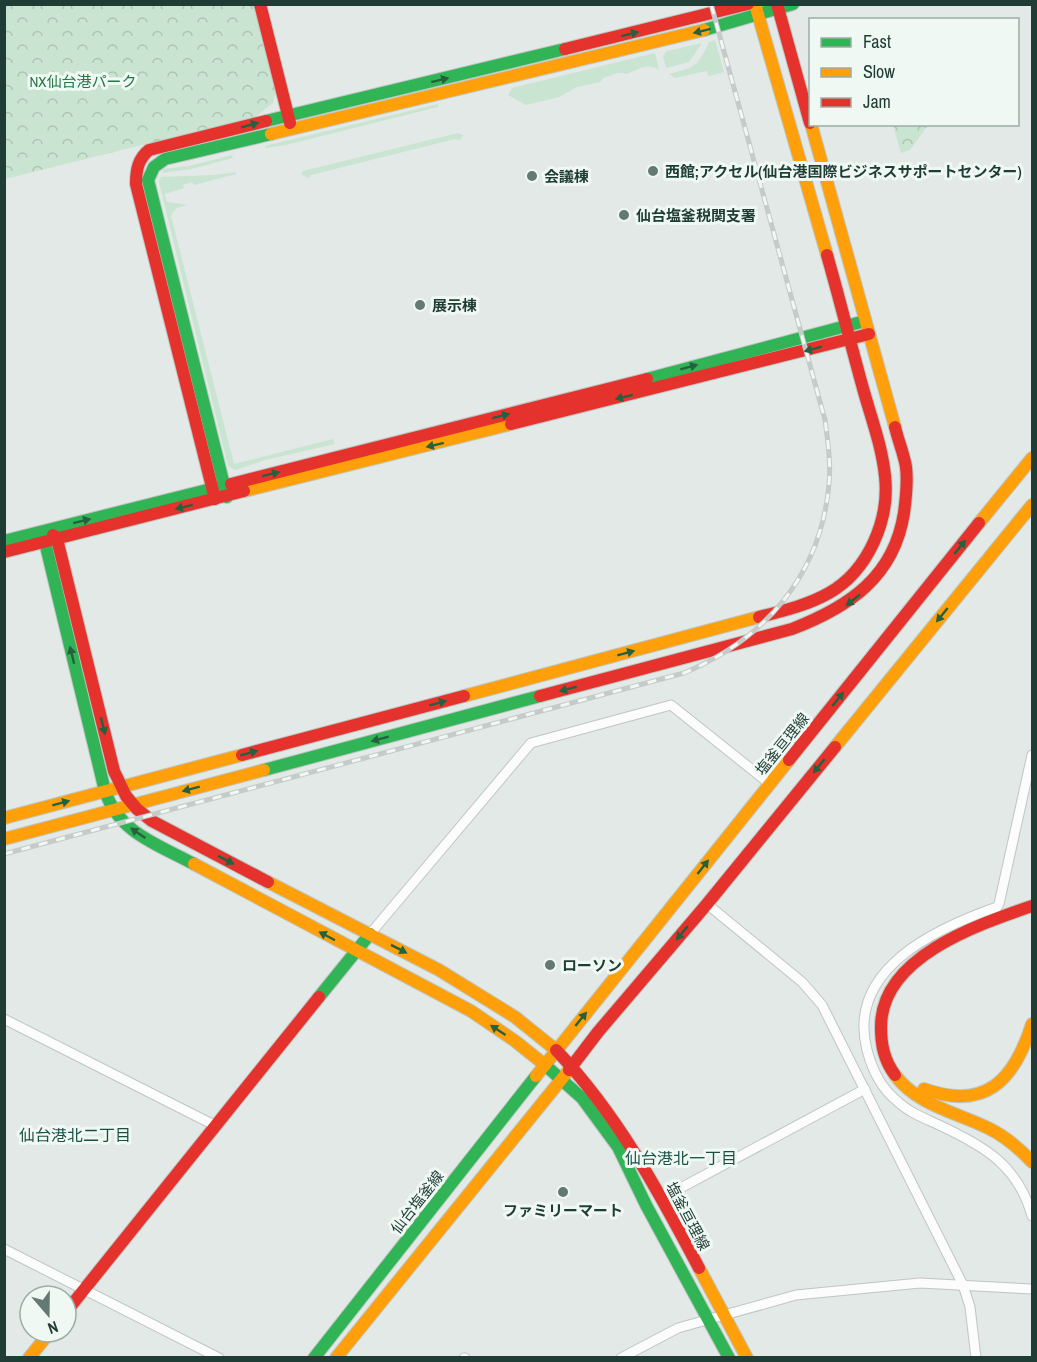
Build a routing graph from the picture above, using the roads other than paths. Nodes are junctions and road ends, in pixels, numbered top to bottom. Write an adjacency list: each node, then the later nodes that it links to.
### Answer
1 (260, 4): 6 (main road)
2 (748, 4): 6 (main road, one-way to 2)
3 (793, 4): 4 (main road)
4 (778, 6): 5 (main road); 7 (main road)
5 (757, 10): 9 (main road, one-way to 9); 11 (main road)
6 (288, 116): 9 (main road); 15 (main road, one-way to 6)
7 (809, 117)
8 (812, 126): 10 (main road)
9 (292, 130): 15 (main road)
10 (866, 321): 11 (main road); 12 (main road)
11 (847, 327): 13 (main road); 15 (main road, one-way to 11)
12 (869, 334): 13 (main road); 24 (main road, one-way to 24)
13 (850, 339): 15 (main road, one-way to 15); 22 (main road, one-way to 13)
14 (1032, 458): 21 (main road, 塩釜亘理線, one-way to 14)
15 (219, 493): 17 (main road)
16 (1032, 505): 28 (main road, one-way to 28)
17 (50, 537): 18 (main road); 19 (main road); 22 (main road, one-way to 22); 23 (main road, one-way to 17)
18 (4, 541)
19 (4, 552)
20 (1032, 755): 43 (street)
21 (770, 784): 31 (street); 35 (main road, 塩釜亘理線, one-way to 21)
22 (119, 787): 23 (main road); 24 (main road)
23 (105, 791): 25 (main road); 26 (main road, one-way to 23)
24 (131, 805): 25 (main road); 31 (main road, one-way to 31)
25 (111, 810): 27 (main road); 32 (main road, one-way to 25)
26 (4, 818)
27 (4, 838)
28 (707, 904): 37 (main road, one-way to 37); 39 (street)
29 (1032, 906): 41 (main road)
30 (1032, 915): 34 (main road)
31 (370, 934): 32 (main road); 35 (main road, one-way to 35)
32 (355, 951): 36 (main road, one-way to 32); 40 (main road)
33 (4, 1019): 40 (street)
34 (1032, 1024)
35 (556, 1050): 36 (main road, 塩釜亘理線); 37 (main road, 塩釜亘理線)
36 (545, 1065): 38 (main road, 塩釜亘理線); 54 (main road, 仙台塩釜線)
37 (572, 1066): 38 (main road); 42 (main road, 塩釜亘理線)
38 (562, 1079): 50 (main road, 塩釜亘理線); 55 (main road)
39 (865, 1089): 42 (street); 45 (street)
40 (216, 1126): 47 (main road)
41 (1032, 1162)
42 (662, 1198): 49 (main road, 塩釜亘理線)
43 (1032, 1216)
44 (4, 1249): 47 (street)
45 (963, 1285): 46 (street); 49 (street); 59 (street)
46 (1032, 1288)
47 (85, 1289): 48 (main road); 53 (street)
48 (78, 1297)
49 (725, 1315): 50 (street); 58 (main road, 塩釜亘理線)
50 (710, 1320): 56 (street); 57 (main road, 塩釜亘理線)
51 (40, 1344): 52 (main road)
52 (29, 1358)
53 (219, 1358)
54 (314, 1358)
55 (336, 1358)
56 (621, 1358)
57 (729, 1358)
58 (747, 1358)
59 (976, 1358)

